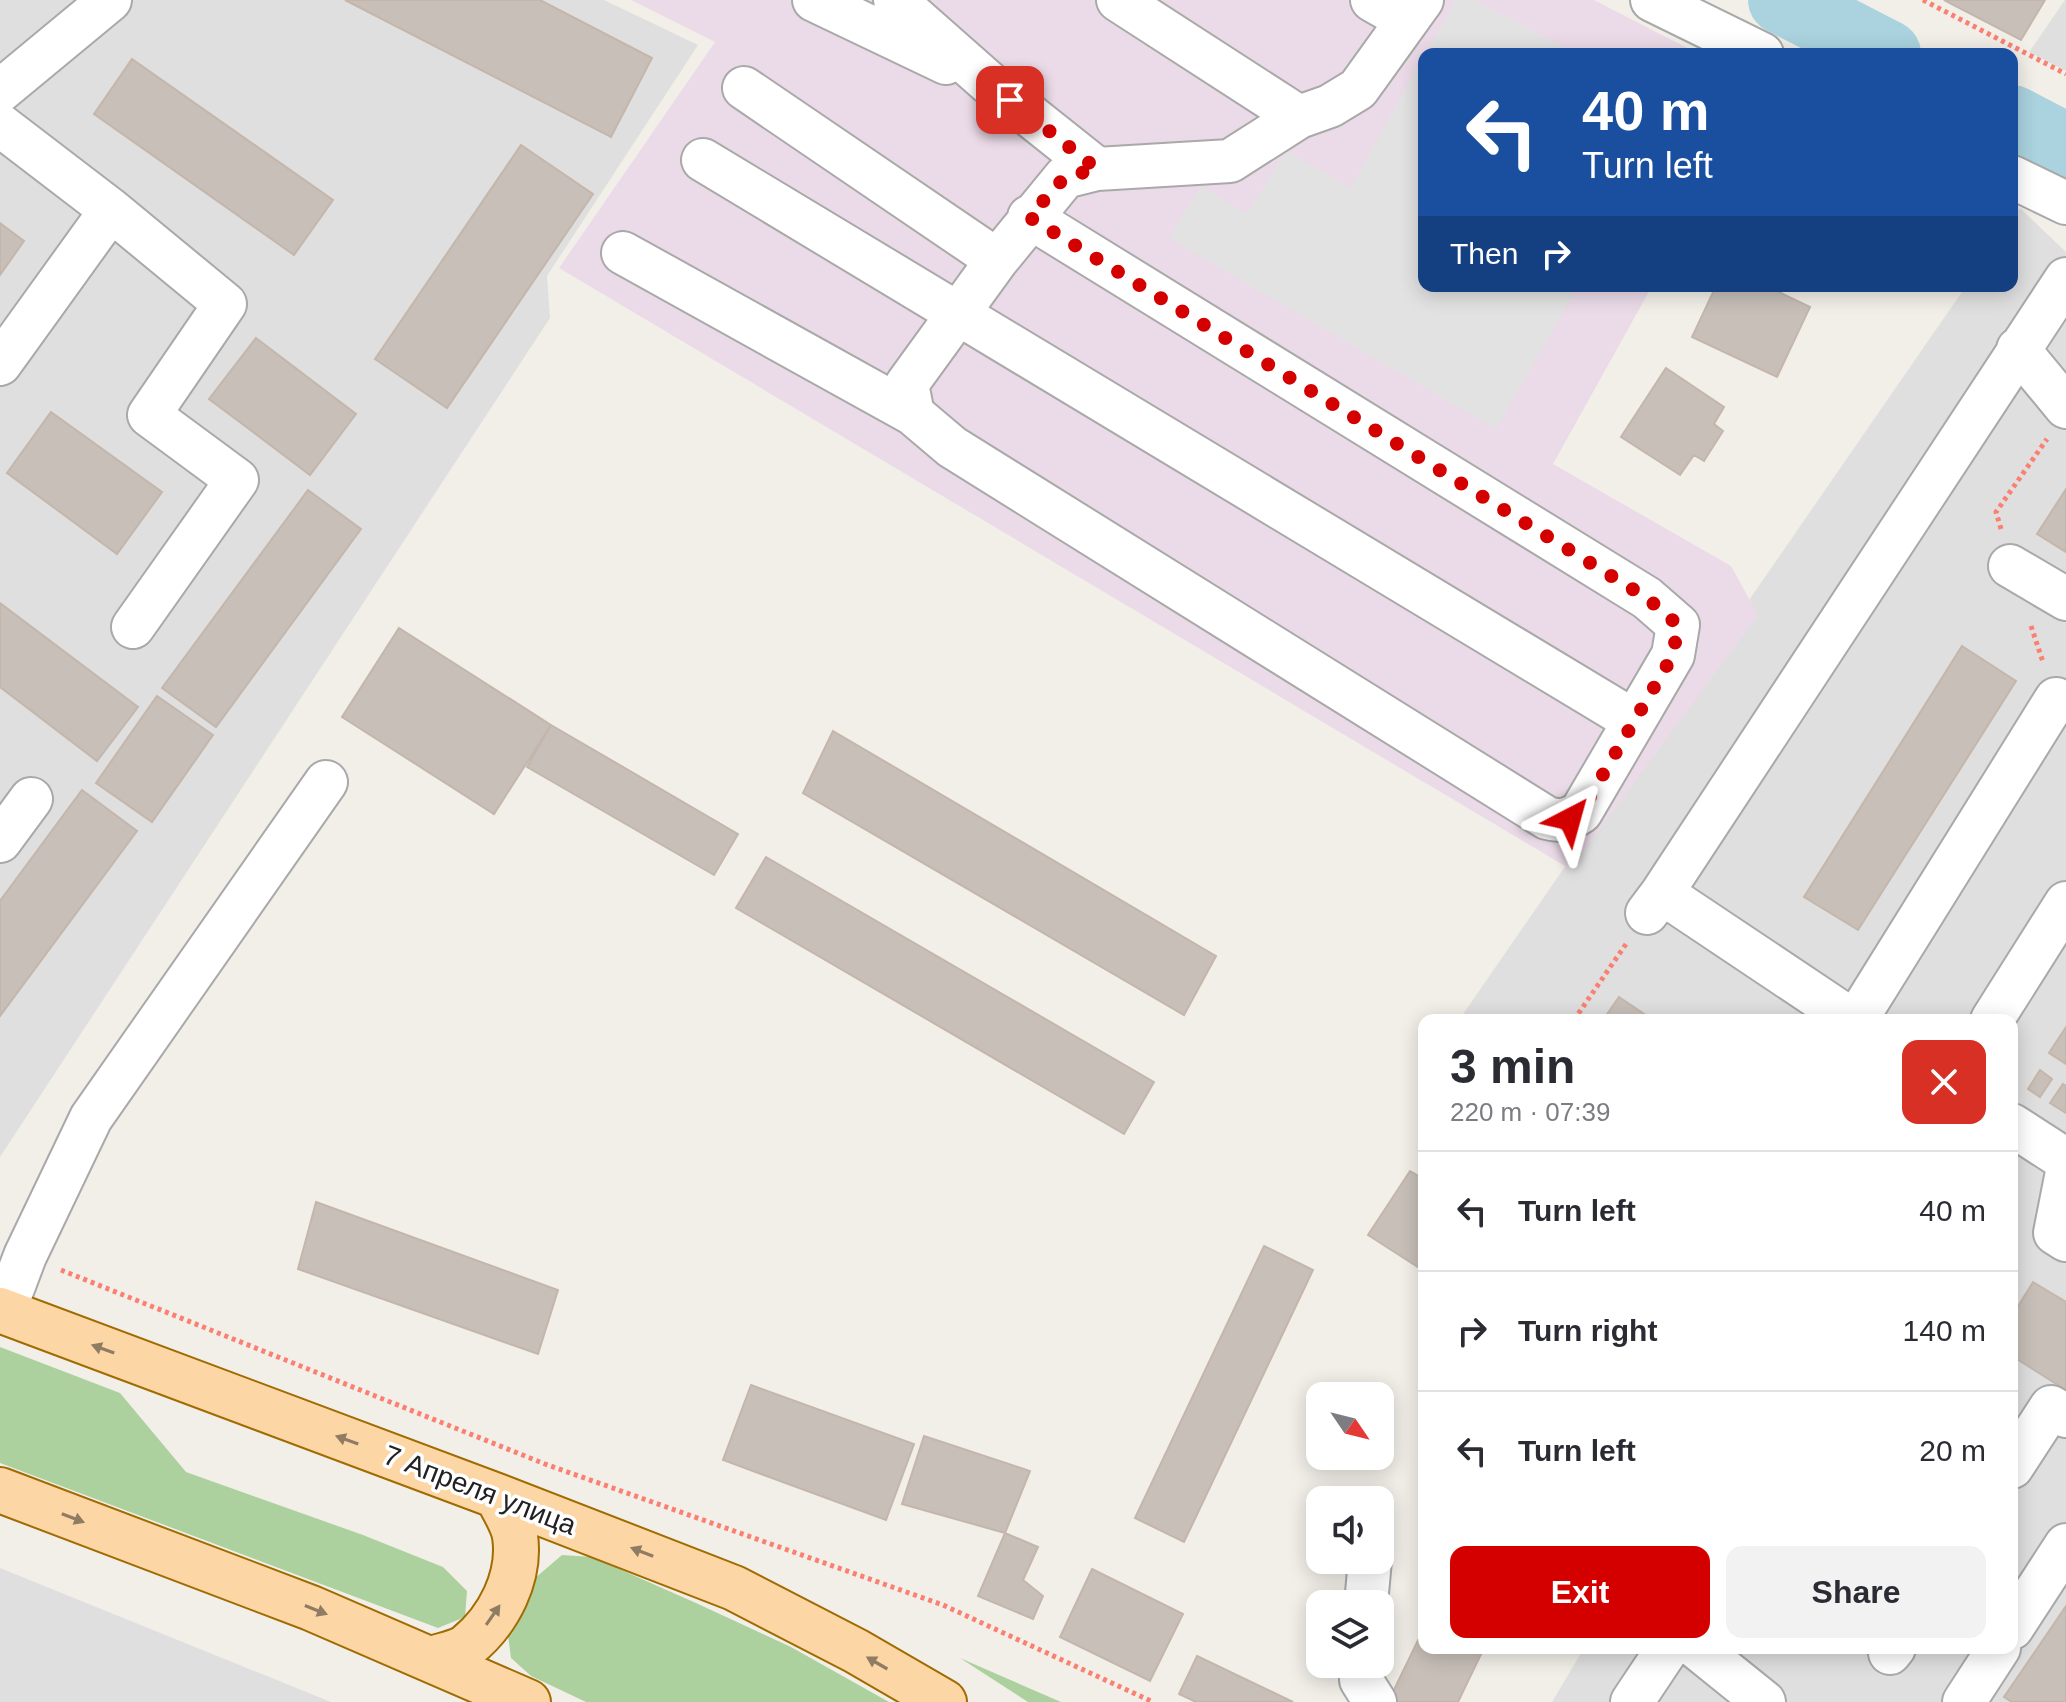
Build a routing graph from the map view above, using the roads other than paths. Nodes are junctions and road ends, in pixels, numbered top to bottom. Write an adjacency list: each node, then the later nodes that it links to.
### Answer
1 (110, 0): 11 (street)
2 (814, 0): 9 (street)
3 (895, 0): 9 (street)
4 (1118, 0): 12 (street)
5 (1372, 0): 7 (street)
6 (1652, 0): 8 (street)
7 (1415, 10): 12 (street)
8 (1750, 48)
9 (989, 83): 15 (street)
10 (744, 88): 21 (street)
11 (0, 91)
12 (1299, 117): 15 (street)
13 (0, 125): 18 (street)
14 (703, 160): 23 (street)
15 (1097, 169): 19 (street)
16 (2018, 180): 17 (street)
17 (2066, 203)
18 (111, 210): 25 (street); 30 (street)
19 (1029, 217): 21 (street); 32 (street)
20 (623, 253): 26 (street)
21 (997, 260): 23 (street)
22 (2066, 279): 24 (street)
23 (957, 312): 26 (street); 32 (street)
24 (2018, 349): 27 (street); 37 (street)
25 (0, 364)
26 (913, 414): 32 (street)
27 (2057, 422)
28 (2010, 566): 29 (street)
29 (2066, 599)
30 (133, 627)
31 (2056, 699): 38 (street)
32 (1634, 721)
33 (326, 782): 44 (street)
34 (31, 799): 35 (street)
35 (0, 841)
36 (2066, 903): 39 (street)
37 (1844, 1014)
38 (1858, 1014)
39 (1996, 1014)
40 (2018, 1129): 41 (street)
41 (2066, 1160)
42 (2066, 1177): 43 (street)
43 (2066, 1240)
44 (2, 1311): 48 (main road, 7 Апреля улица, one-way to 44)
45 (2066, 1416): 46 (street)
46 (2018, 1458)
47 (0, 1490): 54 (main road, one-way to 54)
48 (497, 1496): 54 (main road, one-way to 48); 57 (main road, 7 Апреля улица, one-way to 48)
49 (2066, 1545): 50 (street)
50 (2018, 1619)
51 (1664, 1654): 59 (street)
52 (1704, 1654): 60 (street)
53 (1995, 1654): 61 (street)
54 (432, 1659): 56 (main road)
55 (1361, 1678): 58 (street)
56 (528, 1702)
57 (944, 1702)
58 (1375, 1702)
59 (1632, 1702)
60 (1764, 1702)
61 (1964, 1702)

